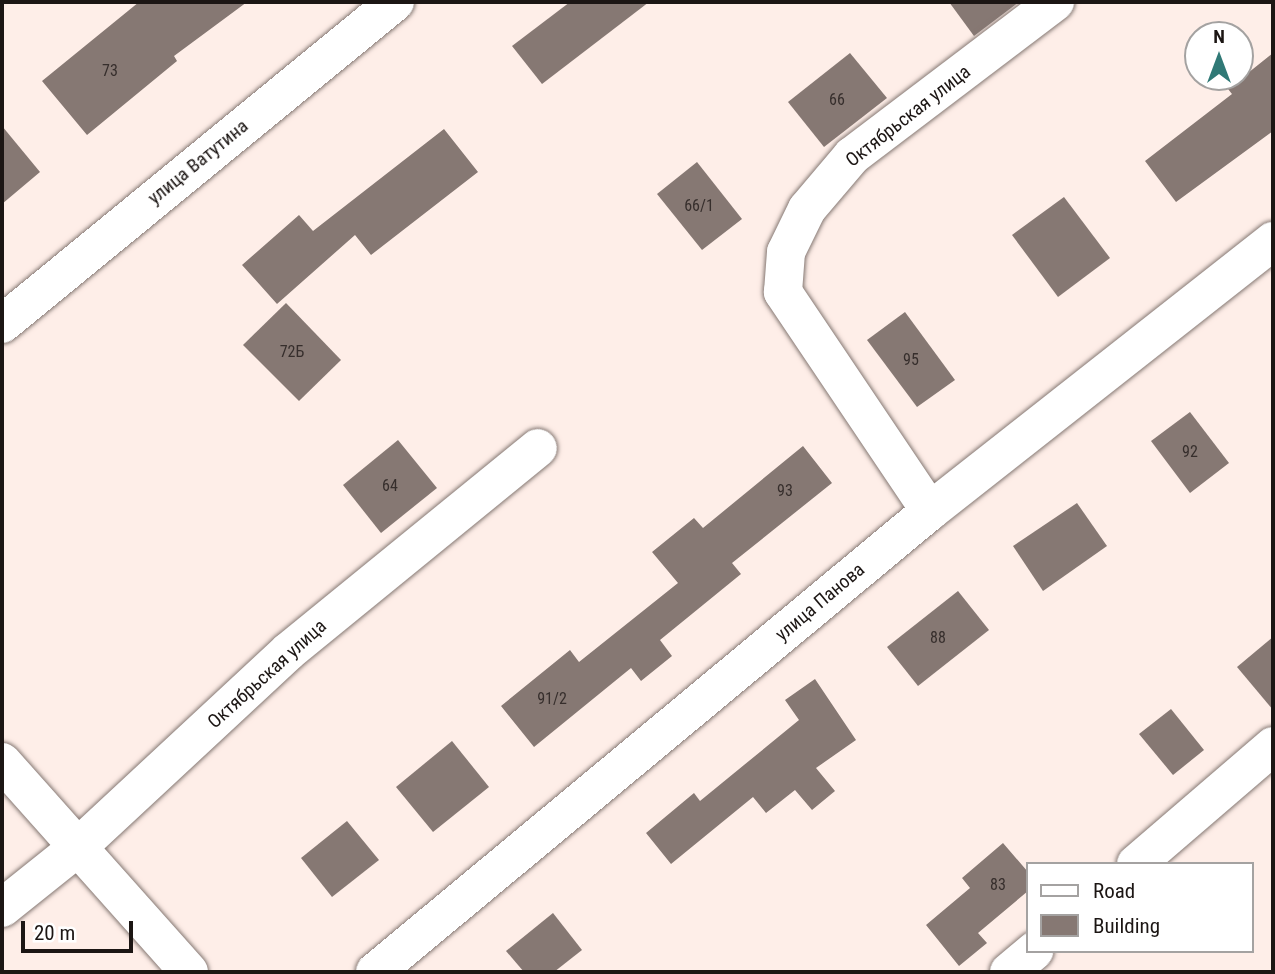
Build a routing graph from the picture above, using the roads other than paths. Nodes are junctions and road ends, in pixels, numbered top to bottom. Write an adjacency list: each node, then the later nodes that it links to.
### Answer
1 (395, 2): 4 (street, улица Ватутина)
2 (1055, 2): 6 (street, Октябрьская улица)
3 (1273, 241): 6 (street, улица Панова)
4 (2, 324)
5 (538, 448): 9 (street, Октябрьская улица)
6 (930, 511): 14 (street, улица Панова)
7 (1273, 747): 10 (street)
8 (2, 762): 9 (street)
9 (77, 848): 11 (street, Октябрьская улица); 13 (street)
10 (1138, 862)
11 (2, 908)
12 (1032, 953): 15 (street)
13 (189, 972)
14 (375, 972)
15 (1009, 972)

